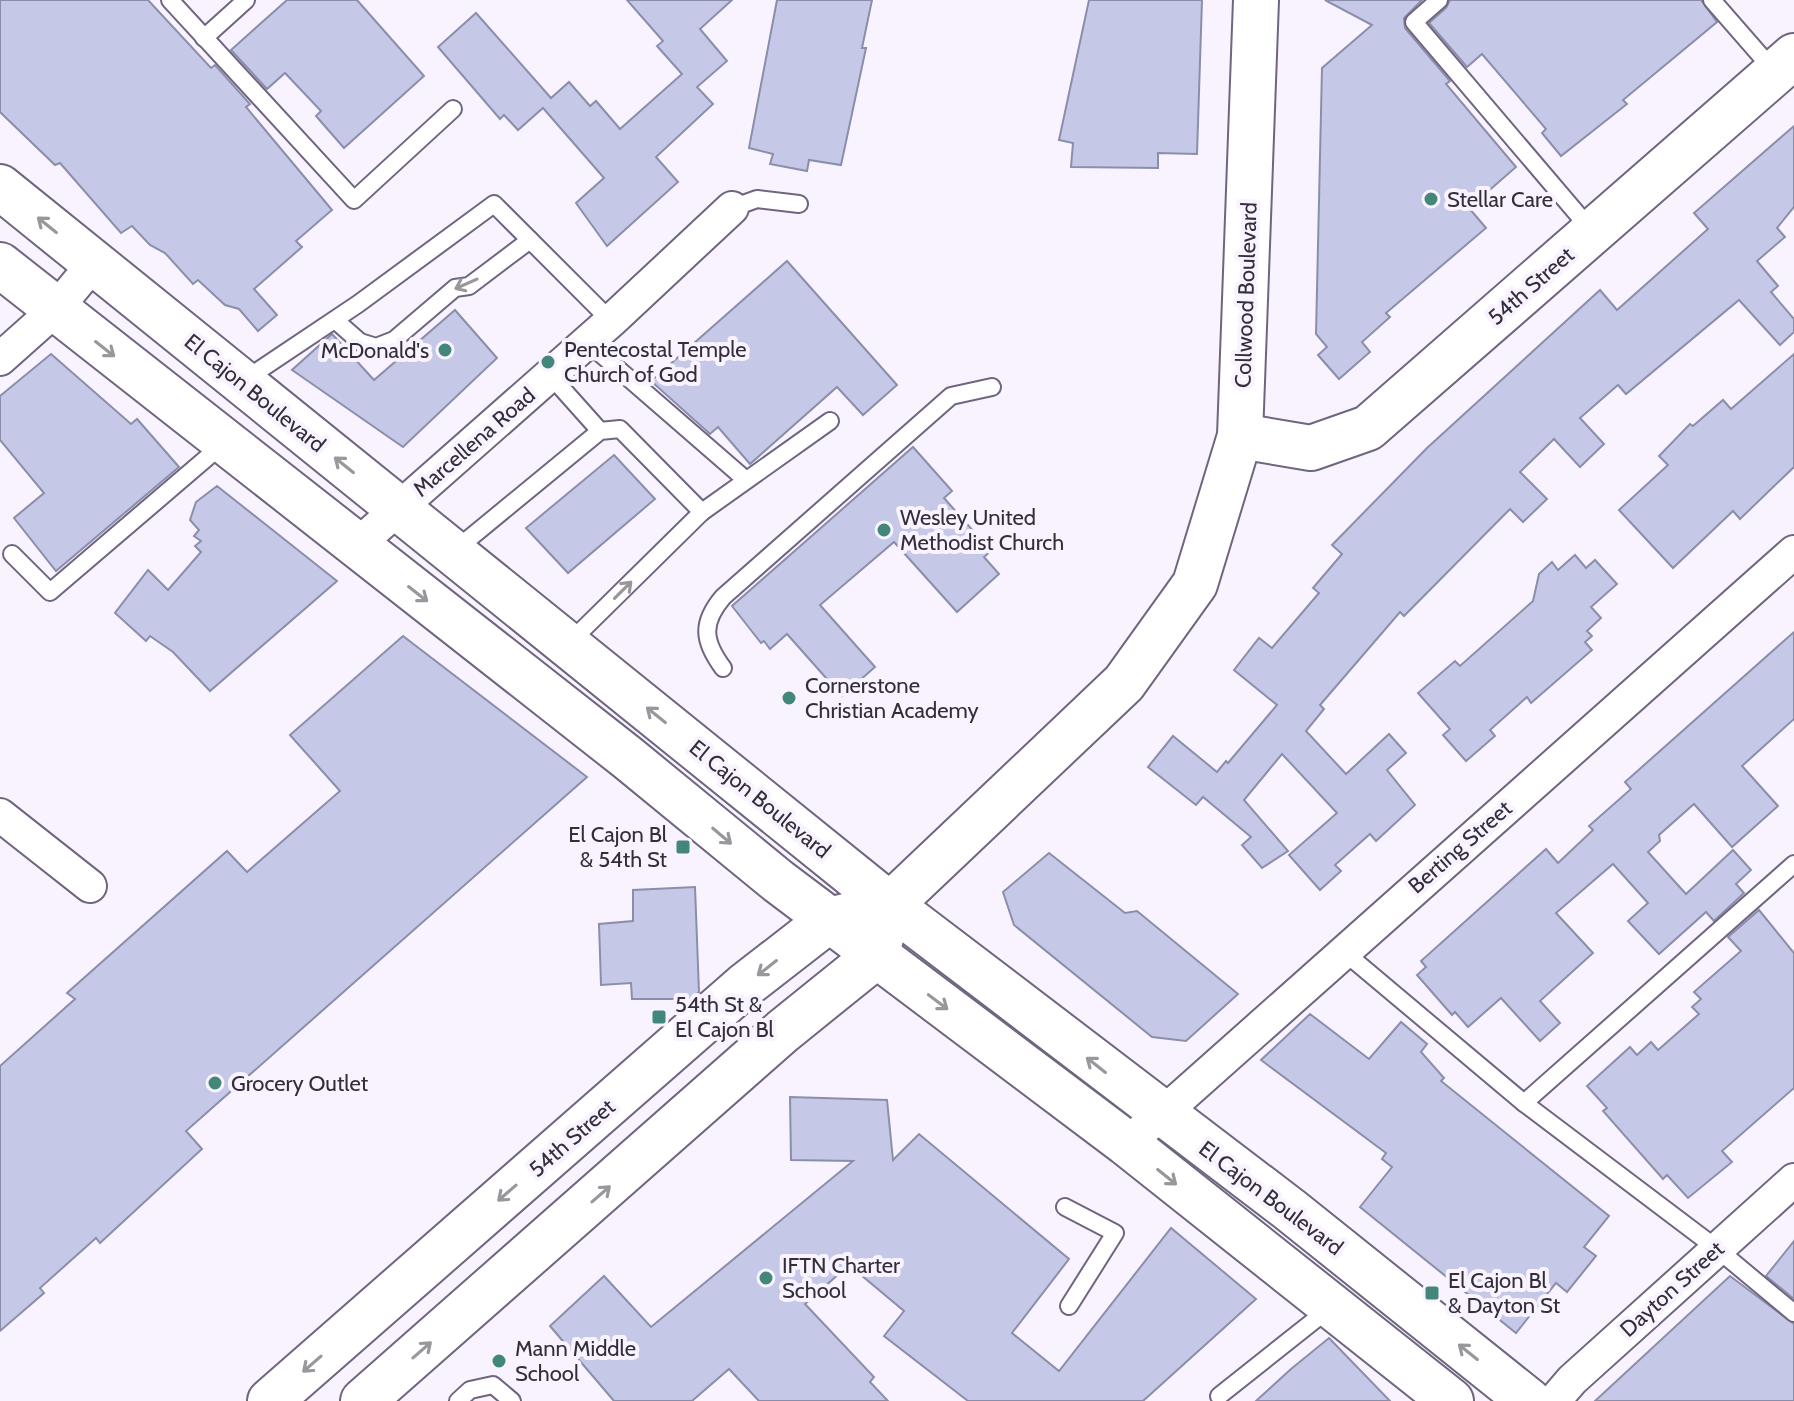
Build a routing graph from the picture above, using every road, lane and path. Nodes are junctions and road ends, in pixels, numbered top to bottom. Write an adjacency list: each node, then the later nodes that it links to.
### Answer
1 (170, 0): 6 (lane)
2 (246, 0): 6 (lane)
3 (1256, 0): 25 (main road, Collwood Boulevard)
4 (1439, 0): 12 (lane)
5 (1712, 0): 7 (lane)
6 (204, 38): 8 (lane)
7 (1785, 64): 12 (main road, 54th Street)
8 (453, 109)
9 (0, 187): 14 (main road, El Cajon Boulevard, one-way to 9)
10 (799, 204): 11 (lane)
11 (732, 208): 18 (street, Marcellena Road)
12 (1593, 232): 25 (main road, 54th Street)
13 (530, 240): 17 (lane, one-way to 17); 17 (lane); 18 (lane)
14 (94, 263): 16 (street); 21 (main road, El Cajon Boulevard)
15 (0, 265): 16 (main road, El Cajon Boulevard)
16 (55, 310): 19 (street); 26 (main road, El Cajon Boulevard, one-way to 26)
17 (335, 320): 21 (lane)
18 (599, 332): 20 (street, Marcellena Road); 27 (lane)
19 (0, 359)
20 (550, 375): 24 (lane); 28 (street, Marcellena Road)
21 (242, 382): 28 (main road, El Cajon Boulevard, one-way to 21)
22 (992, 387): 36 (lane)
23 (830, 421): 27 (lane)
24 (600, 431): 29 (lane); 31 (lane)
25 (1240, 436): 34 (main road, Collwood Boulevard)
26 (224, 443): 30 (main road, El Cajon Boulevard); 33 (lane)
27 (746, 480): 29 (lane)
28 (398, 509): 30 (street, Marcellena Road); 31 (main road, El Cajon Boulevard)
29 (702, 512): 35 (lane, one-way to 29)
30 (356, 546): 41 (main road, El Cajon Boulevard, one-way to 41)
31 (453, 552): 35 (main road, El Cajon Boulevard)
32 (1794, 552): 42 (street, Berting Street)
33 (12, 554)
34 (1195, 584): 40 (main road, 54th Street)
35 (568, 645): 40 (main road, El Cajon Boulevard, one-way to 35)
36 (723, 668)
37 (0, 815): 39 (street)
38 (1794, 864): 44 (lane)
39 (90, 886)
40 (890, 905): 41 (main road, 54th Street); 43 (main road); 45 (main road, El Cajon Boulevard, one-way to 40)
41 (829, 920): 43 (main road, El Cajon Boulevard); 54 (main road, 54th Street, one-way to 54)
42 (1343, 951): 44 (lane); 45 (street, Berting Street)
43 (876, 956): 46 (main road, El Cajon Boulevard, one-way to 46); 55 (main road, one-way to 43)
44 (1524, 1103): 49 (lane)
45 (1161, 1115): 46 (street, Berting Street); 59 (main road, El Cajon Boulevard, one-way to 45)
46 (1126, 1143): 51 (main road, El Cajon Boulevard, one-way to 51)
47 (1794, 1180): 49 (street, Dayton Street)
48 (1065, 1207): 50 (lane)
49 (1716, 1248): 52 (lane); 60 (street, Dayton Street)
50 (1069, 1306)
51 (1331, 1307): 53 (lane); 58 (main road, El Cajon Boulevard)
52 (1794, 1313)
53 (1219, 1396)
54 (270, 1401)
55 (363, 1401)
56 (458, 1401): 57 (lane)
57 (512, 1401)
58 (1451, 1401)
59 (1529, 1401)
60 (1554, 1401)

